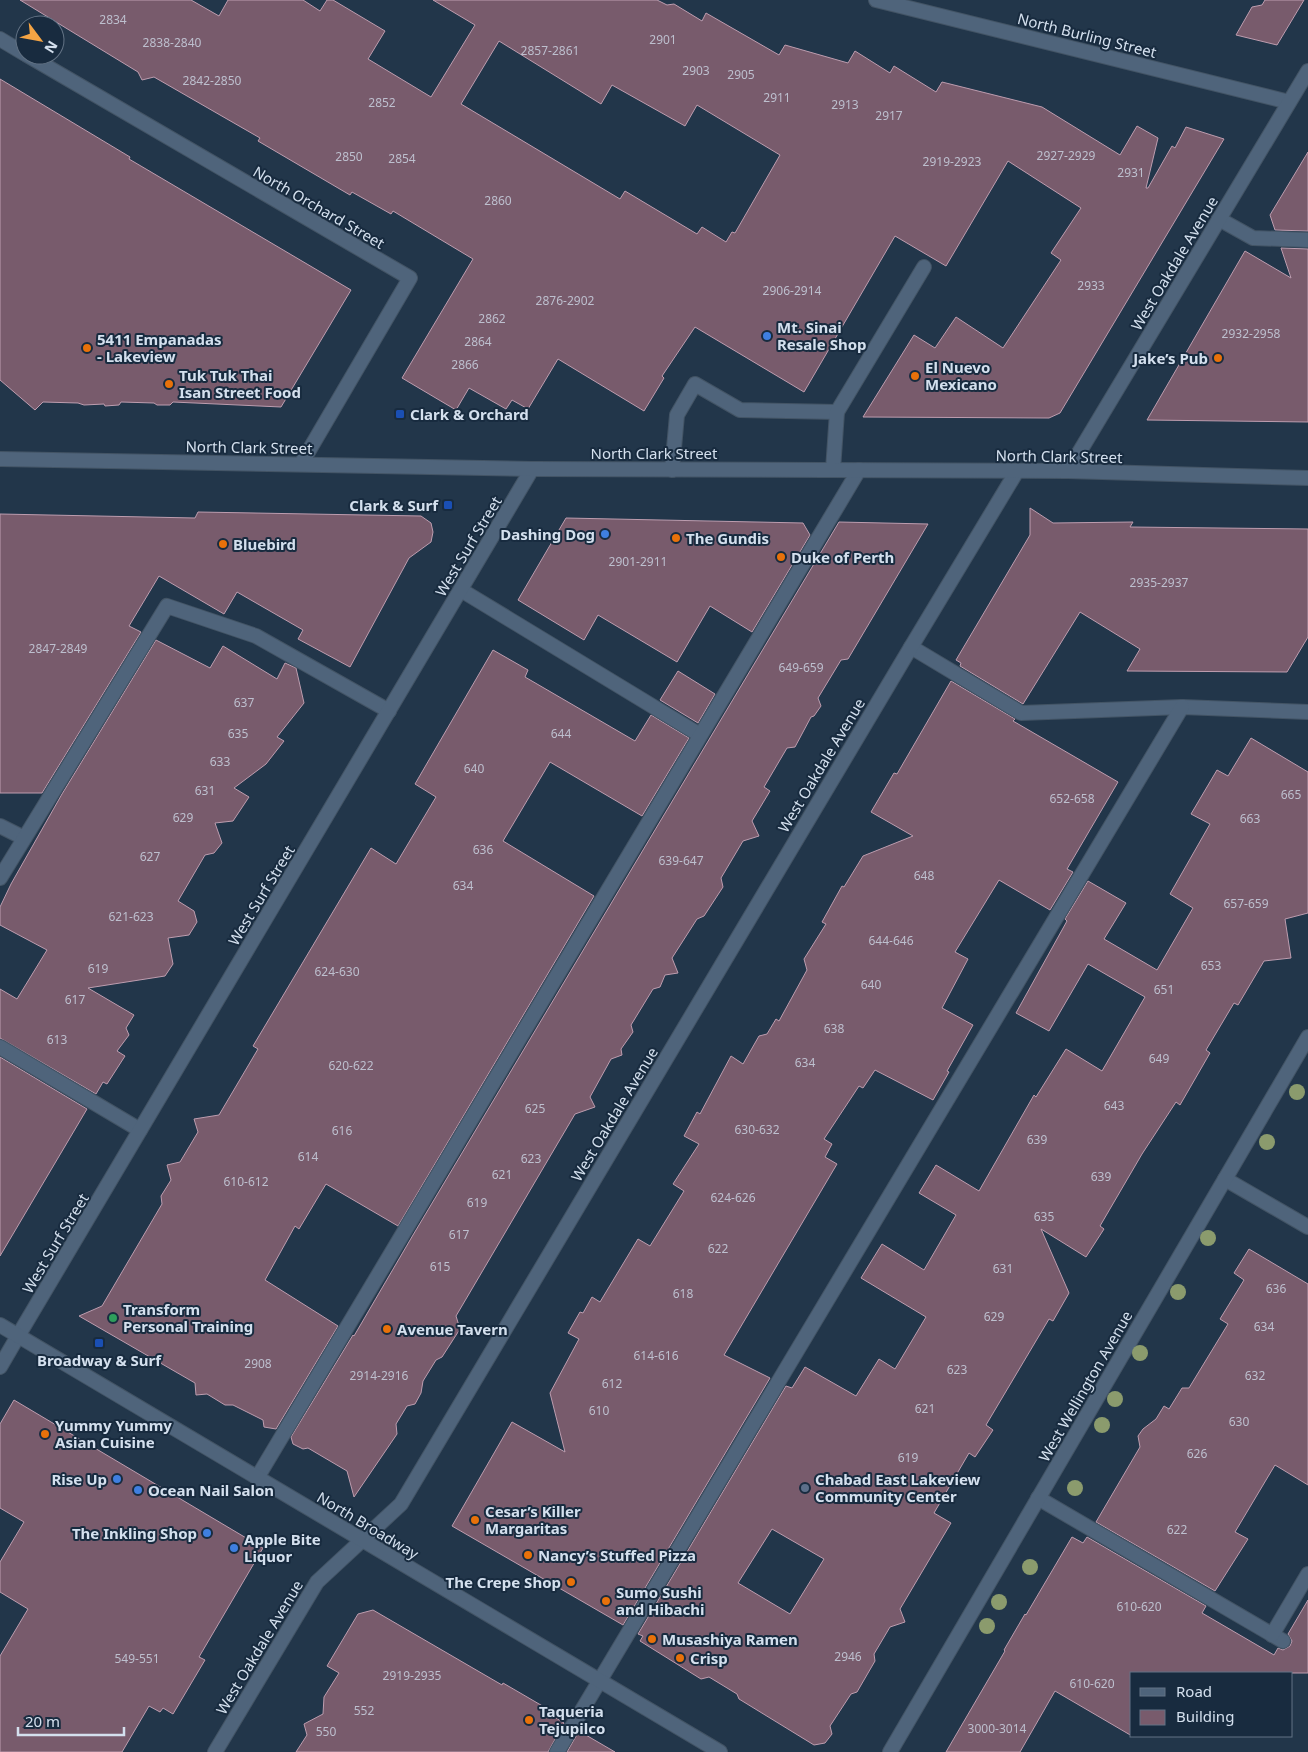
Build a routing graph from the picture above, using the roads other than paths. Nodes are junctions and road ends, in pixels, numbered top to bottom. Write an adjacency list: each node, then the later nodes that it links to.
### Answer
1 (876, 0): 6 (street, North Burling Street)
2 (0, 39): 3 (street, North Orchard Street)
3 (15, 48)
4 (45, 65): 12 (street, North Orchard Street)
5 (1308, 71): 6 (street, West Oakdale Avenue)
6 (1290, 102): 7 (street, West Oakdale Avenue)
7 (1219, 219): 8 (street); 18 (street, West Oakdale Avenue)
8 (1308, 240)
9 (924, 267): 10 (street)
10 (837, 412): 14 (street); 15 (street)
11 (0, 459): 12 (street, North Clark Street)
12 (301, 464): 13 (street, North Clark Street)
13 (532, 470): 14 (street, North Clark Street); 20 (street, West Surf Street)
14 (672, 470): 15 (street, North Clark Street)
15 (833, 470): 16 (street, North Clark Street)
16 (859, 470): 17 (street, North Clark Street); 25 (street)
17 (1017, 471): 18 (street, North Clark Street); 21 (street, West Oakdale Avenue)
18 (1068, 471): 19 (street, North Clark Street)
19 (1308, 478)
20 (461, 590): 23 (street, West Surf Street); 25 (street)
21 (911, 647): 22 (street); 39 (street, West Oakdale Avenue)
22 (1182, 707): 24 (street); 41 (street)
23 (389, 711): 27 (street); 31 (street, West Surf Street)
24 (1308, 712)
25 (700, 735): 37 (street)
26 (0, 826): 27 (street)
27 (24, 838): 28 (street)
28 (0, 878)
29 (1308, 1037): 32 (street, West Wellington Avenue)
30 (0, 1047): 31 (street)
31 (140, 1130): 35 (street, West Surf Street)
32 (1225, 1178): 33 (street); 38 (street, West Wellington Avenue)
33 (1308, 1227)
34 (0, 1325): 35 (street, North Broadway)
35 (18, 1336): 36 (street, West Surf Street); 37 (street, North Broadway)
36 (0, 1366)
37 (257, 1478): 39 (street, North Broadway)
38 (1038, 1498): 40 (street); 45 (street, West Wellington Avenue)
39 (362, 1541): 41 (street, North Broadway); 42 (street, West Oakdale Avenue)
40 (1308, 1574)
41 (600, 1681): 43 (street); 44 (street, North Broadway)
42 (215, 1752)
43 (557, 1752)
44 (720, 1752)
45 (890, 1752)

